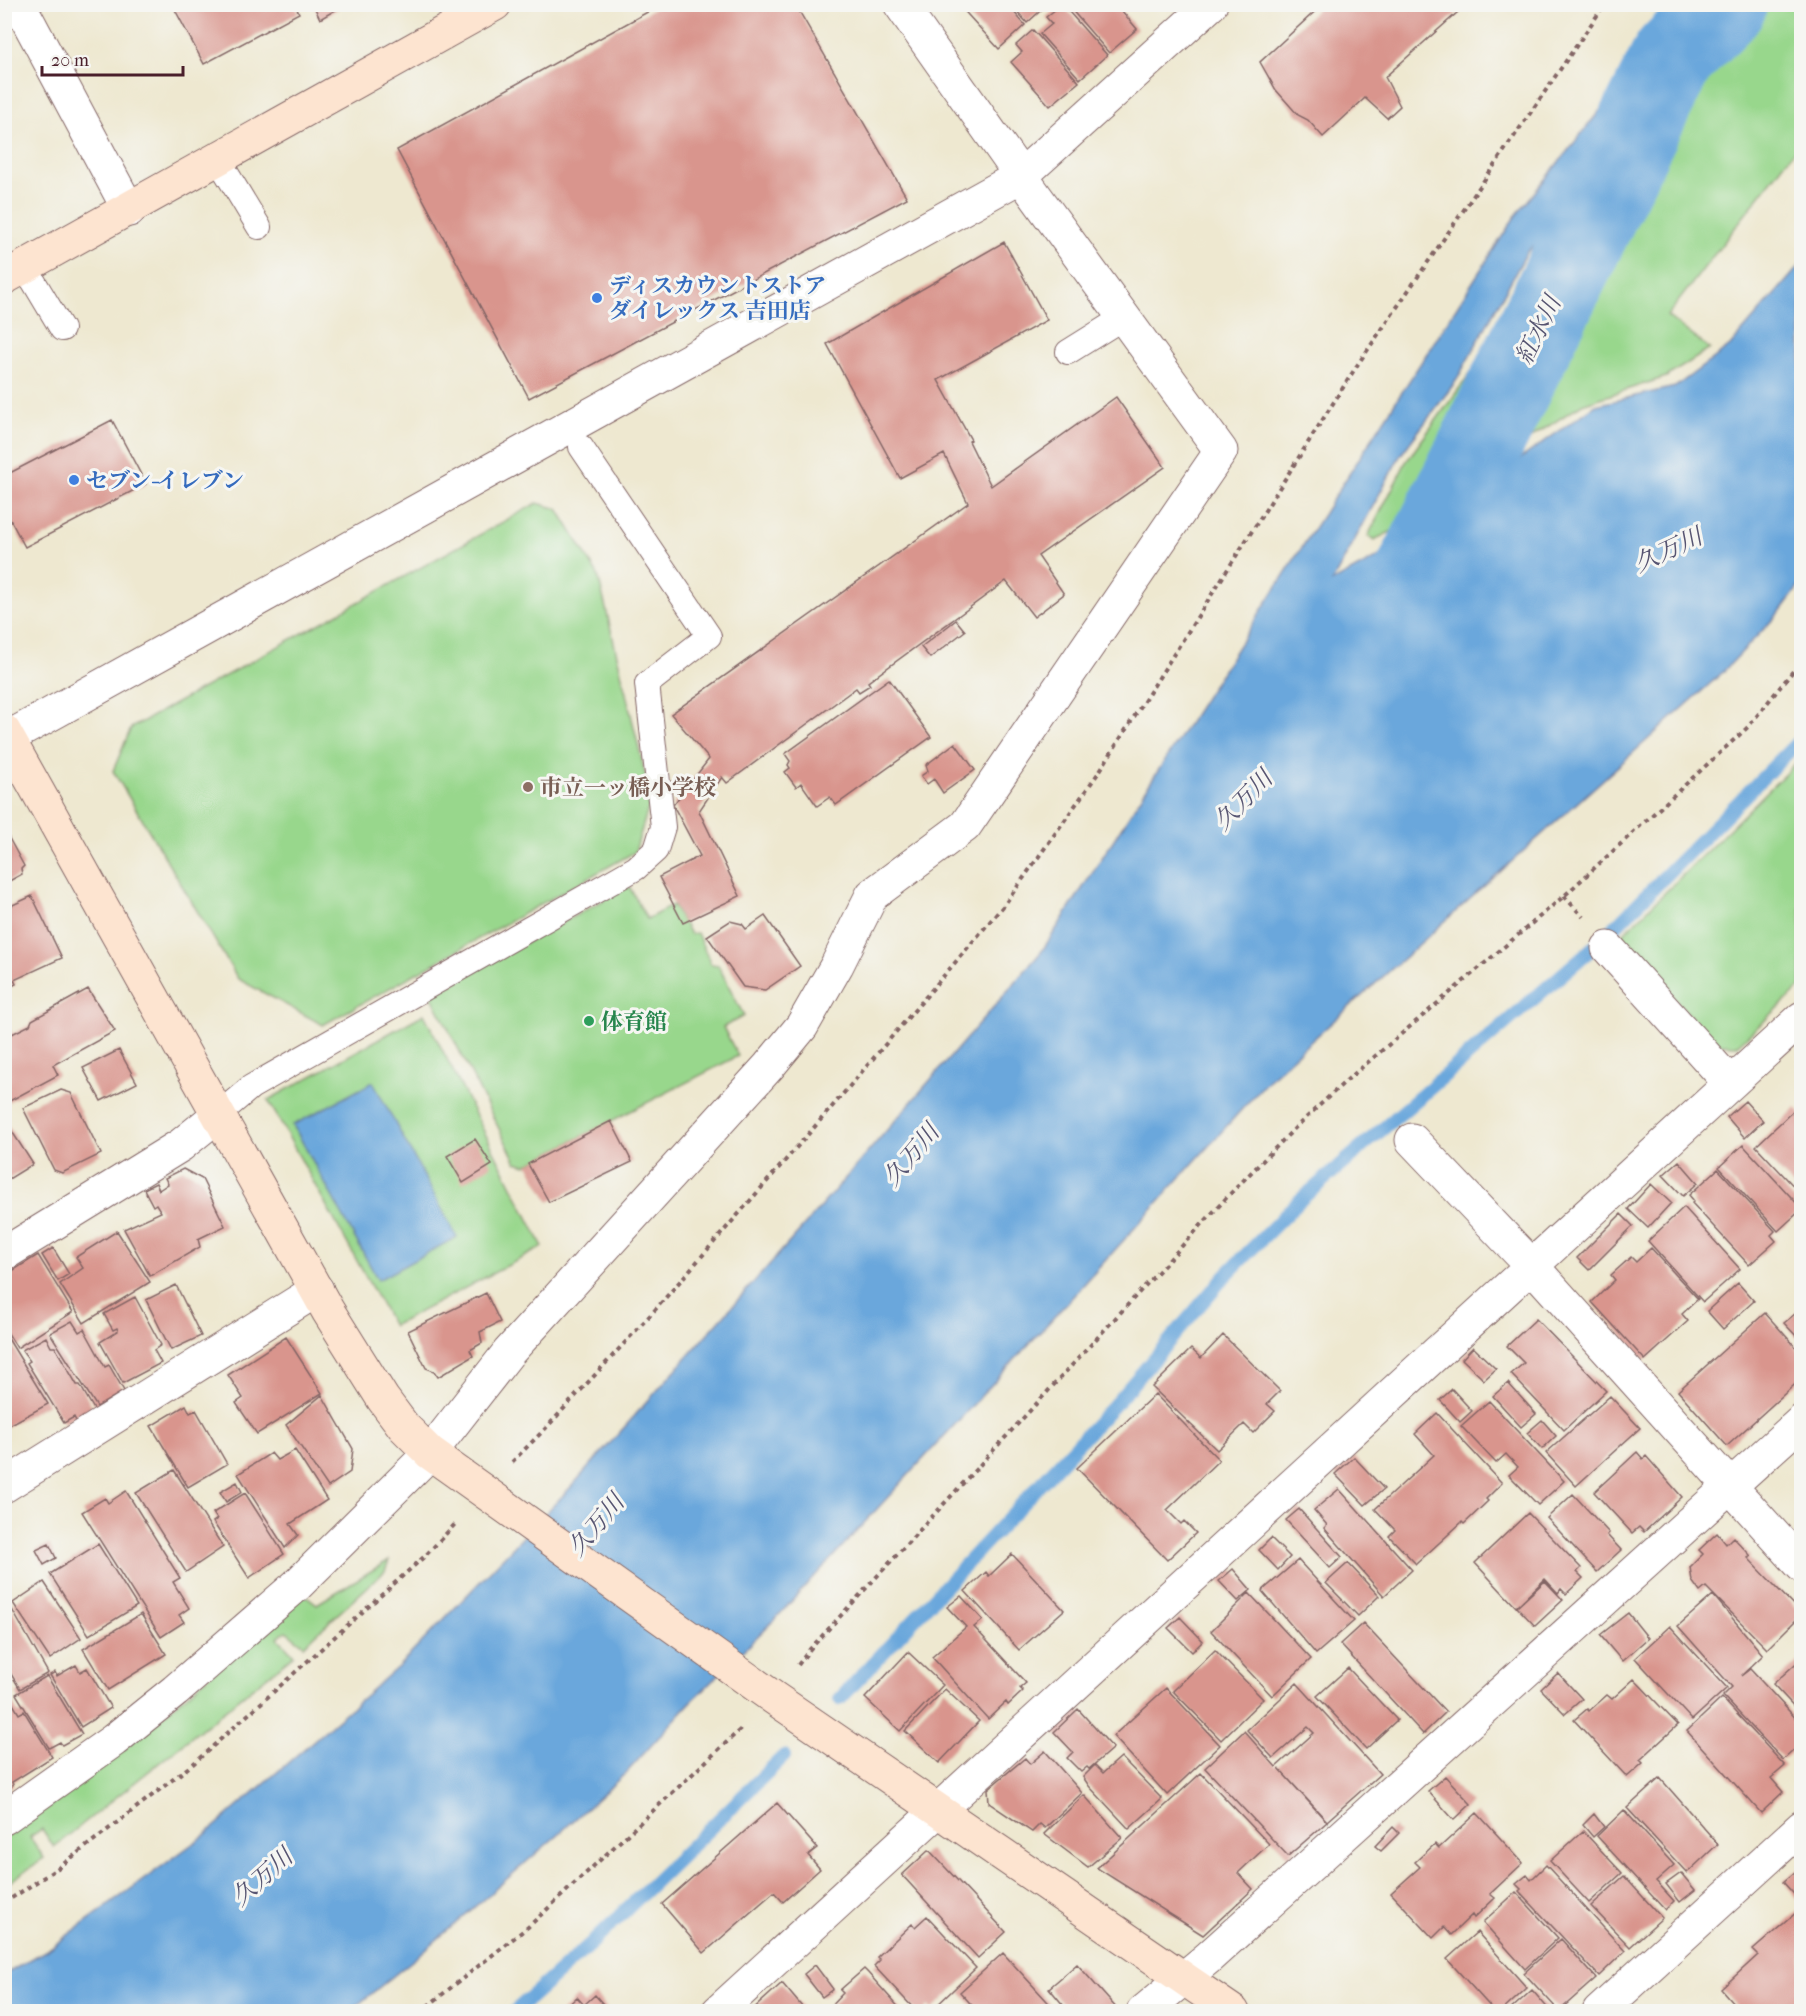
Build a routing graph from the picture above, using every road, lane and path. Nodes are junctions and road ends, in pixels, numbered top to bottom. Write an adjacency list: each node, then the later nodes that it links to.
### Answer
1 (19, 4): 8 (street)
2 (495, 4): 6 (street)
3 (900, 4): 7 (street)
4 (1211, 4): 7 (street)
5 (1605, 4): 28 (path)
6 (218, 159): 8 (street); 9 (lane)
7 (1020, 176): 11 (street); 16 (street)
8 (129, 210): 10 (street)
9 (259, 227)
10 (15, 272): 12 (lane)
11 (1124, 317): 13 (lane); 27 (street)
12 (62, 329)
13 (1068, 352)
14 (581, 447): 21 (lane)
15 (1802, 660): 17 (path)
16 (6, 736): 21 (street)
17 (1564, 896): 18 (path); 33 (path)
18 (1598, 935): 20 (street)
19 (1802, 1018): 20 (street)
20 (1730, 1083): 24 (street)
21 (218, 1115): 23 (street); 25 (street)
22 (1412, 1140): 24 (street)
23 (4, 1254)
24 (1531, 1265): 30 (street); 34 (street)
25 (317, 1290): 27 (street); 29 (street)
26 (1802, 1421): 30 (street)
27 (430, 1453): 33 (street); 35 (street)
28 (504, 1470)
29 (4, 1486)
30 (1730, 1487): 32 (street); 38 (street)
31 (464, 1514): 37 (path)
32 (1802, 1566)
33 (763, 1691): 34 (street); 39 (path)
34 (939, 1810): 38 (street); 40 (street)
35 (4, 1818)
36 (1802, 1827): 43 (street)
37 (4, 1904)
38 (1184, 1977): 41 (street); 42 (street)
39 (420, 2012)
40 (718, 2012)
41 (1143, 2012)
42 (1233, 2012)
43 (1599, 2012)

